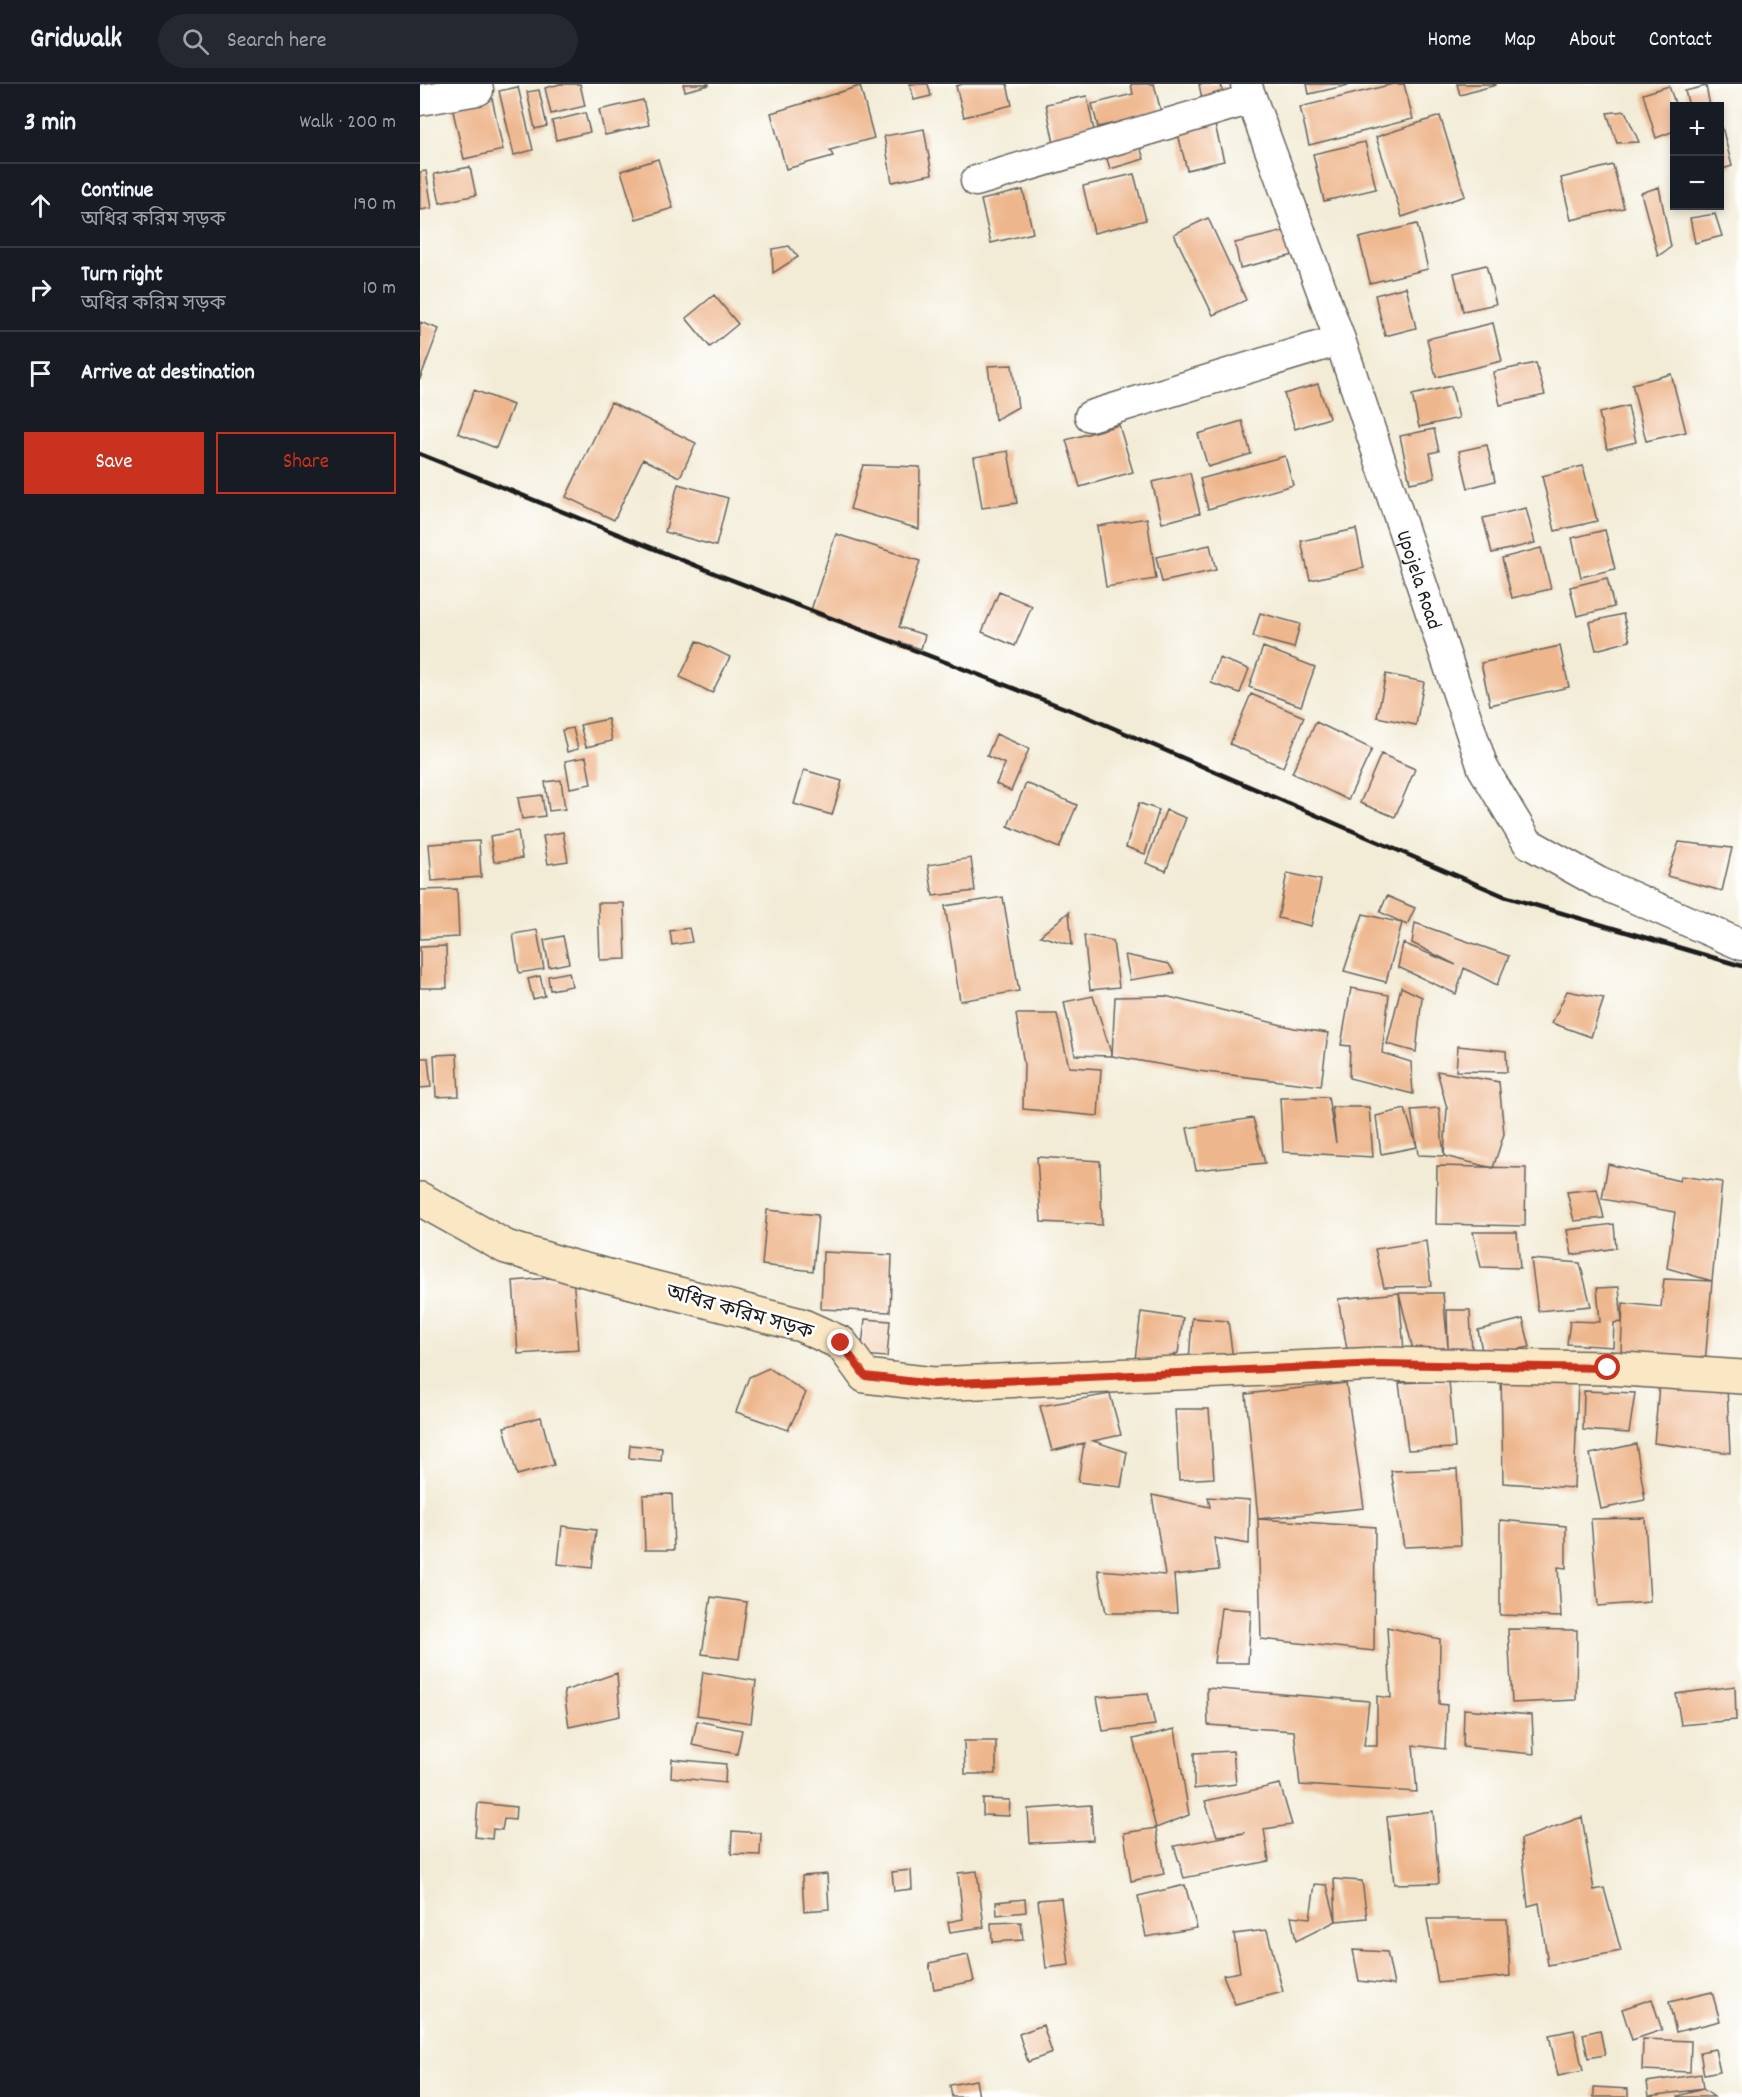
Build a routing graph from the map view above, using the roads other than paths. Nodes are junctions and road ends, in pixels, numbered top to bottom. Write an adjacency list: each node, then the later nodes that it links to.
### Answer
1 (477, 84): 3 (street)
2 (1248, 91): 4 (street); 5 (street, Upojela Road)
3 (420, 100)
4 (976, 181)
5 (1340, 340): 6 (street); 7 (street, Upojela Road)
6 (1090, 416)
7 (1742, 945)
8 (420, 1198): 9 (main road, অধির করিম সড়ক)
9 (1742, 1377)

